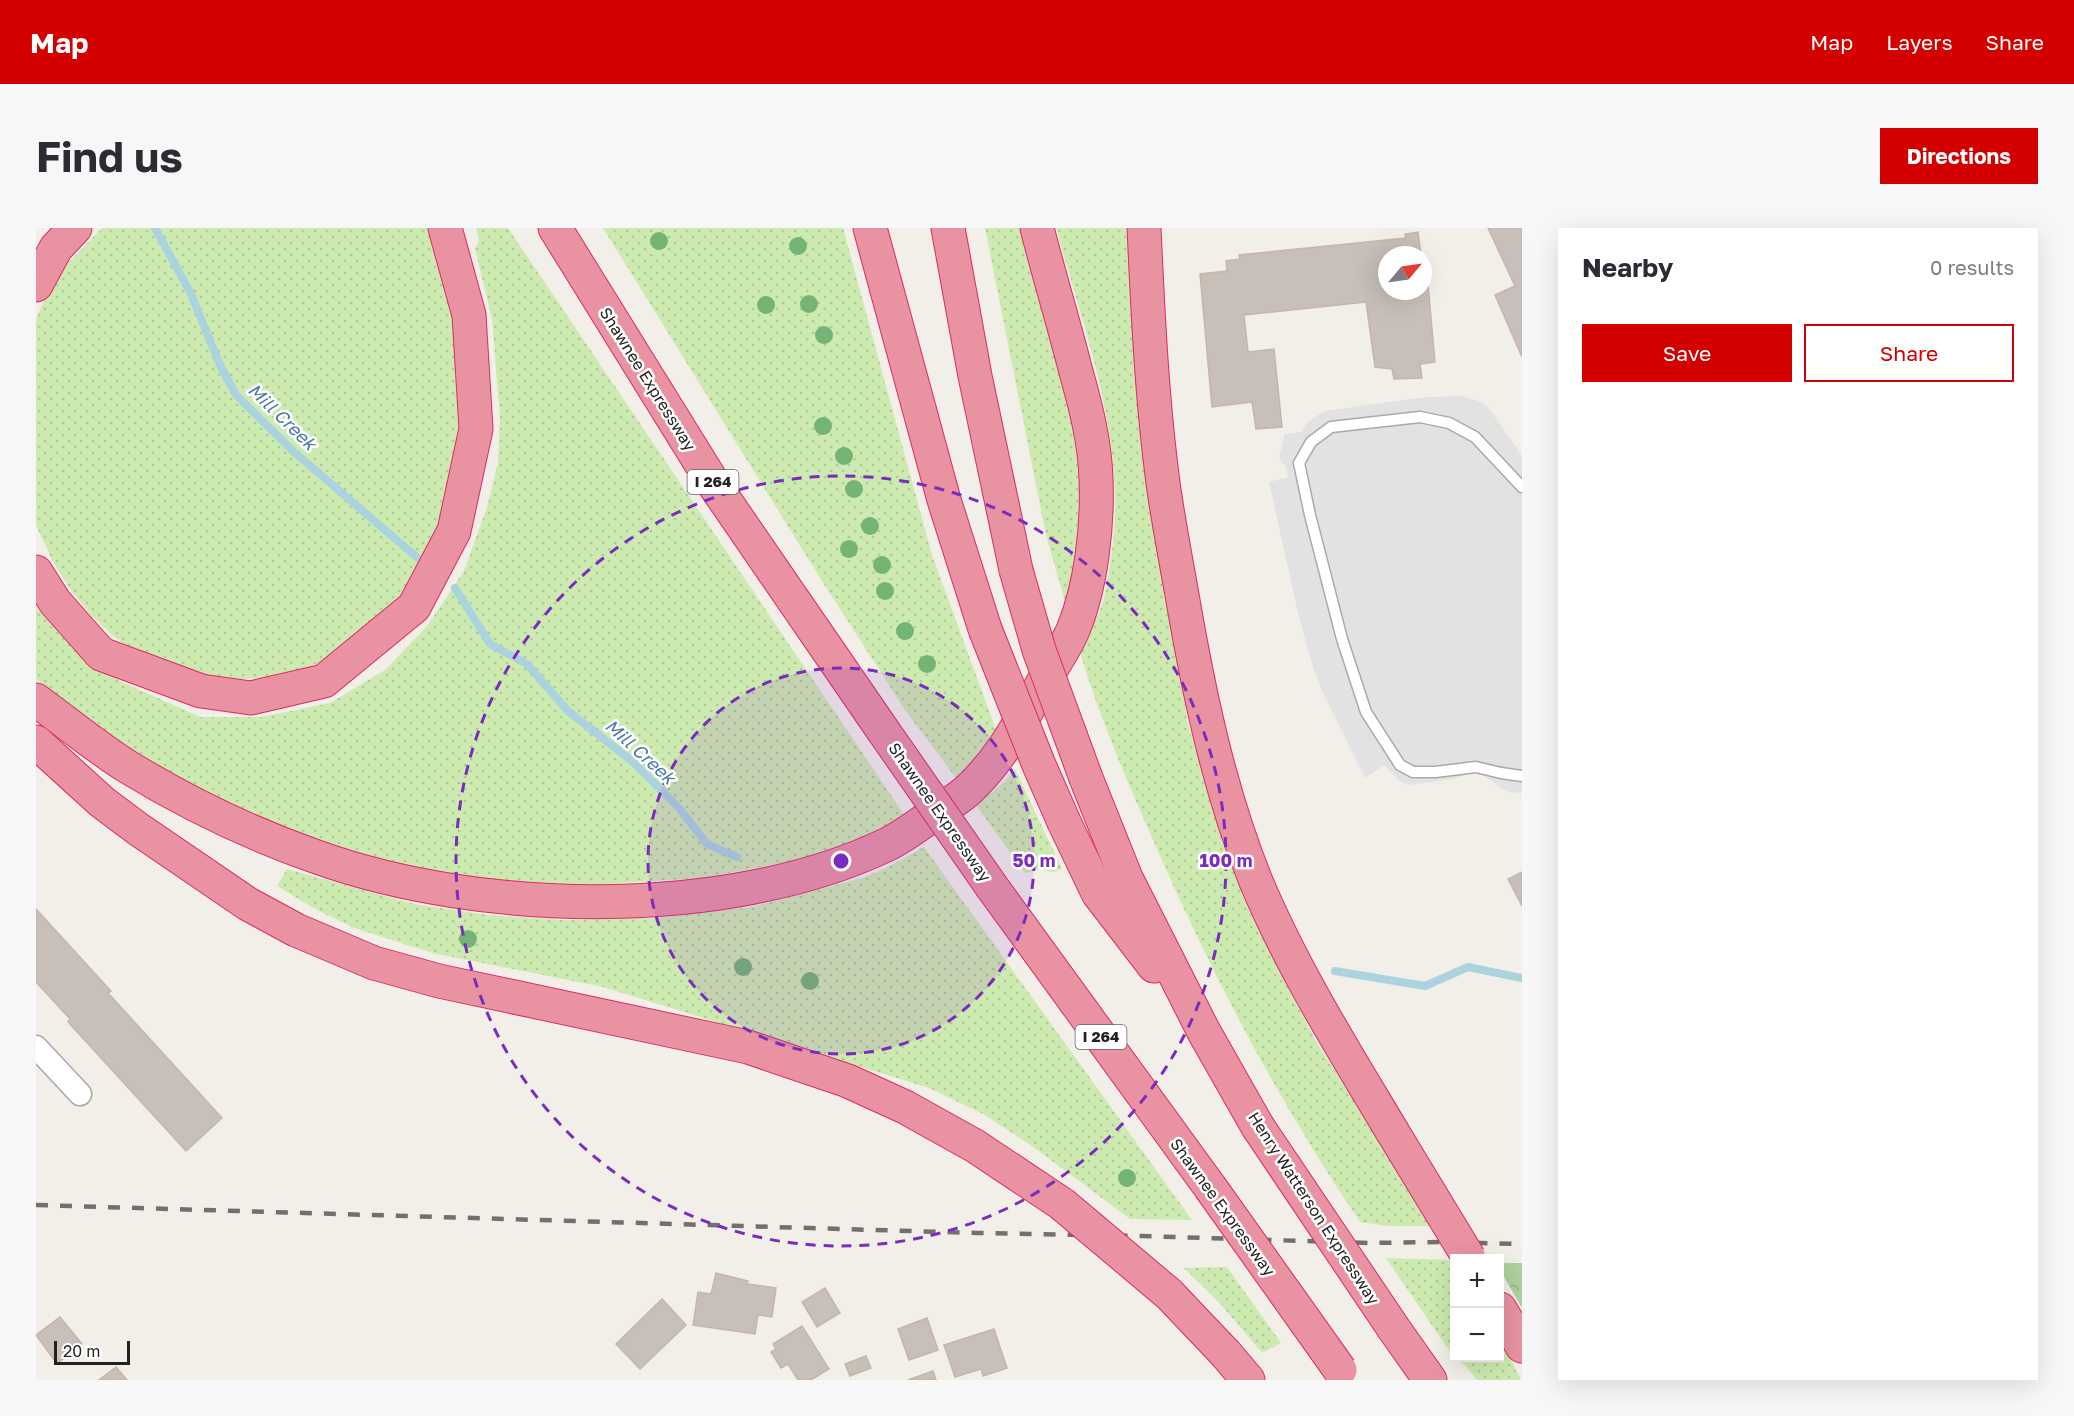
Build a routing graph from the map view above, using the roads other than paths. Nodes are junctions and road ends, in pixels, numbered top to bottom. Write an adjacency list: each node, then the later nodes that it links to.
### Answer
1 (75, 228): 8 (highway)
2 (444, 228): 10 (highway)
3 (555, 228): 18 (highway, Shawnee Expressway / I 264, bridge)
4 (870, 228): 14 (highway, bridge)
5 (948, 228): 14 (highway, bridge)
6 (1037, 228): 11 (highway)
7 (1144, 228): 17 (highway, bridge)
8 (36, 285)
9 (1522, 487): 13 (lane)
10 (36, 572)
11 (36, 700)
12 (36, 742): 19 (highway, bridge)
13 (1522, 776)
14 (1204, 1032): 20 (highway, Henry Watterson Expressway, bridge)
15 (36, 1047): 16 (street)
16 (80, 1094)
17 (1467, 1254)
18 (1344, 1375)
19 (1248, 1380)
20 (1430, 1380)

